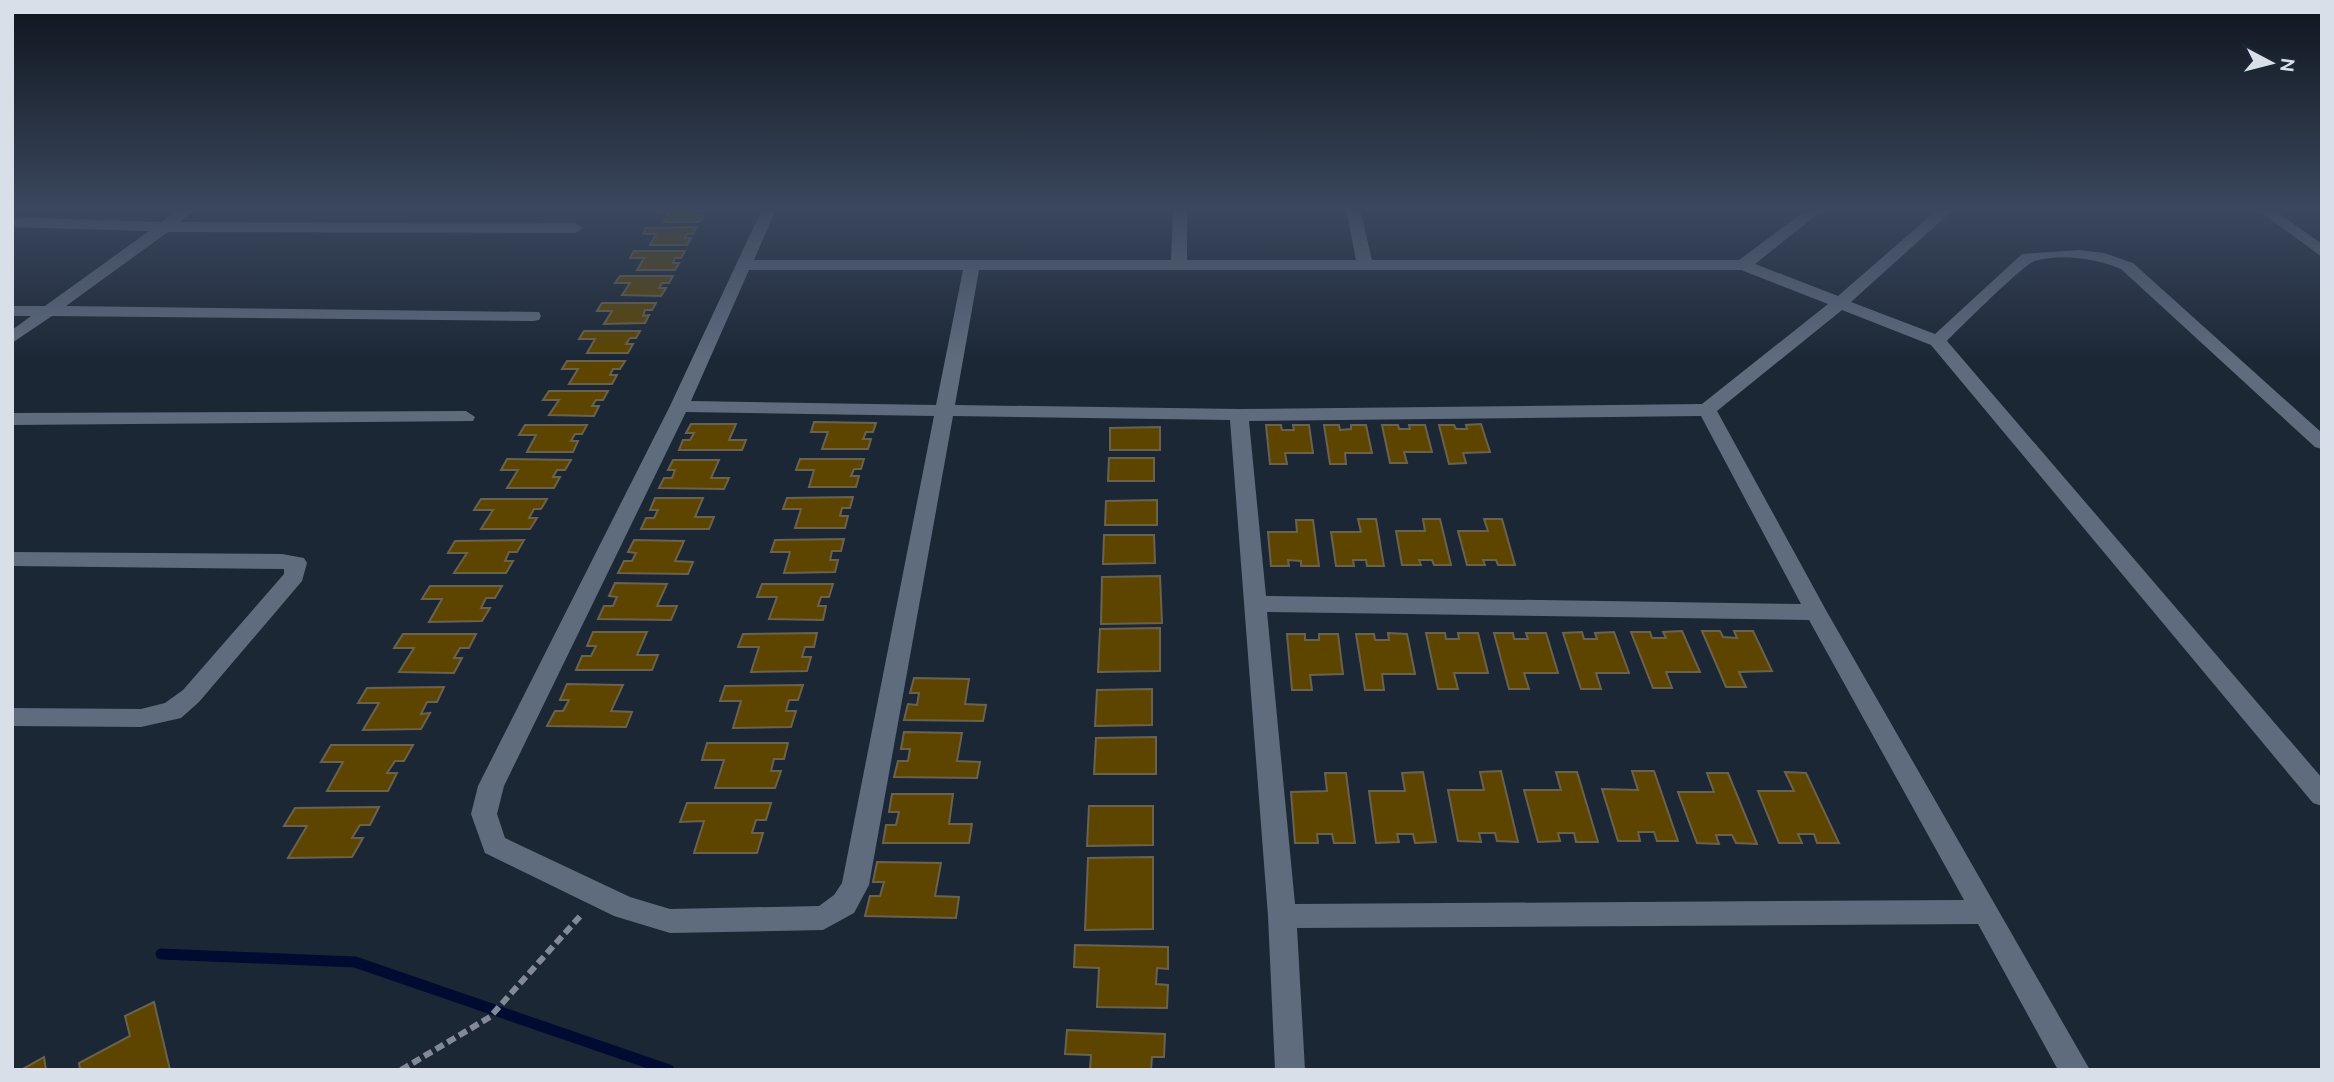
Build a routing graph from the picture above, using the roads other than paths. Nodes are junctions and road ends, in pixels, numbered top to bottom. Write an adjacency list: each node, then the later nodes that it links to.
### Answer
1 (120, 259): 16 (street)
2 (746, 259): 11 (street)
3 (1180, 259): 10 (street)
4 (1364, 259): 9 (street)
5 (1750, 259): 13 (street)
6 (1890, 259): 14 (street)
7 (2025, 259): 19 (street)
8 (2115, 259): 26 (street)
9 (1365, 263): 10 (street); 13 (street)
10 (1180, 264): 12 (street)
11 (743, 265): 12 (street); 20 (street)
12 (972, 265): 22 (street)
13 (1743, 265): 14 (street)
14 (1840, 303): 19 (street); 21 (street)
15 (12, 310): 16 (street)
16 (48, 312): 17 (street); 18 (street)
17 (533, 316)
18 (12, 338)
19 (1937, 341): 31 (street)
20 (678, 406): 22 (street); 22 (street)
21 (1707, 410): 23 (street); 29 (street)
22 (944, 411): 23 (street)
23 (1239, 415): 28 (street)
24 (466, 417): 25 (street)
25 (12, 419)
26 (2322, 443)
27 (12, 559): 30 (street)
28 (1257, 604): 29 (street); 33 (street)
29 (1815, 612): 32 (street)
30 (12, 717)
31 (2322, 796)
32 (1987, 912): 33 (street); 35 (street)
33 (1282, 916): 34 (street)
34 (1290, 1070)
35 (2075, 1070)

